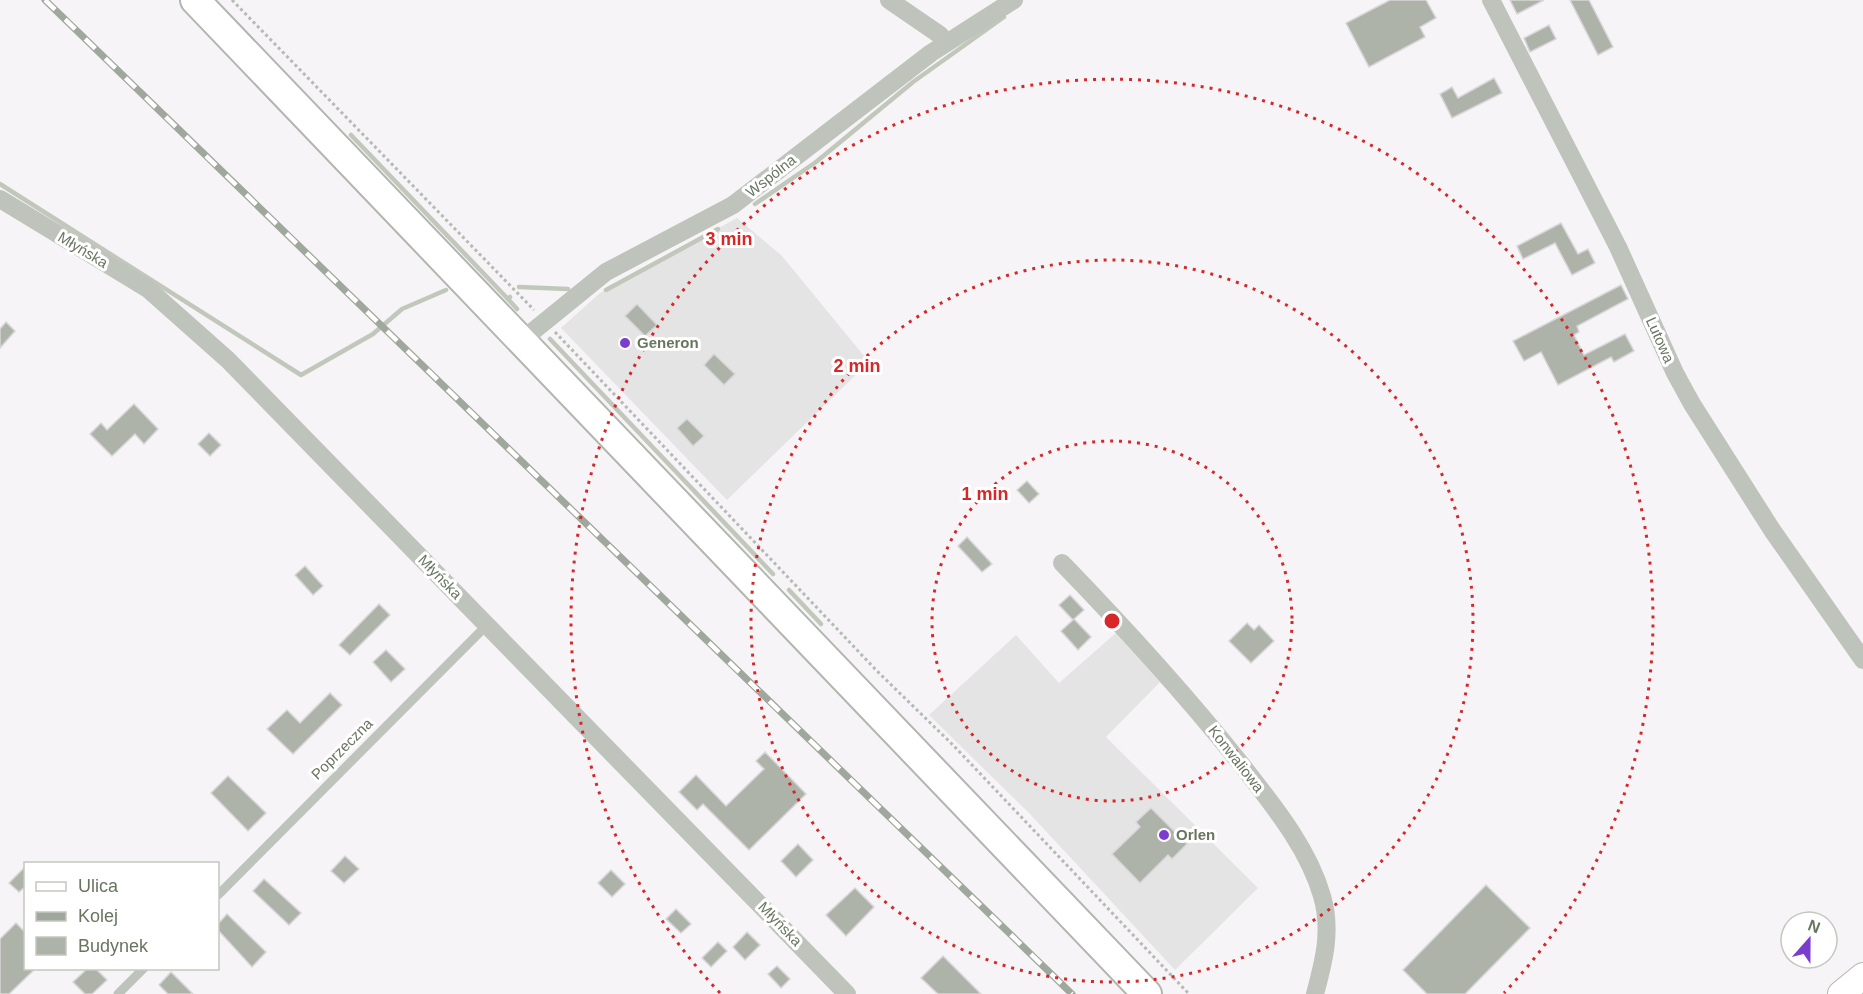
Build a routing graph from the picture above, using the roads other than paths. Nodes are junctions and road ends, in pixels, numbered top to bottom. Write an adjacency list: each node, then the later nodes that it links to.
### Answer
1 (195, 0): 7 (main road)
2 (889, 0): 5 (street)
3 (1014, 0): 5 (street, Wspólna)
4 (1491, 0): 10 (street, Lutowa)
5 (946, 43): 7 (street, Wspólna)
6 (0, 199): 9 (street, Młyńska)
7 (521, 341): 16 (main road)
8 (1062, 563): 17 (street, Konwaliowa)
9 (487, 625): 11 (lane, Poprzeczna); 15 (street, Młyńska)
10 (1863, 660)
11 (219, 894)
12 (143, 970): 14 (lane)
13 (1863, 976): 18 (main road)
14 (118, 994)
15 (847, 994)
16 (1147, 994)
17 (1316, 994)
18 (1840, 994)

